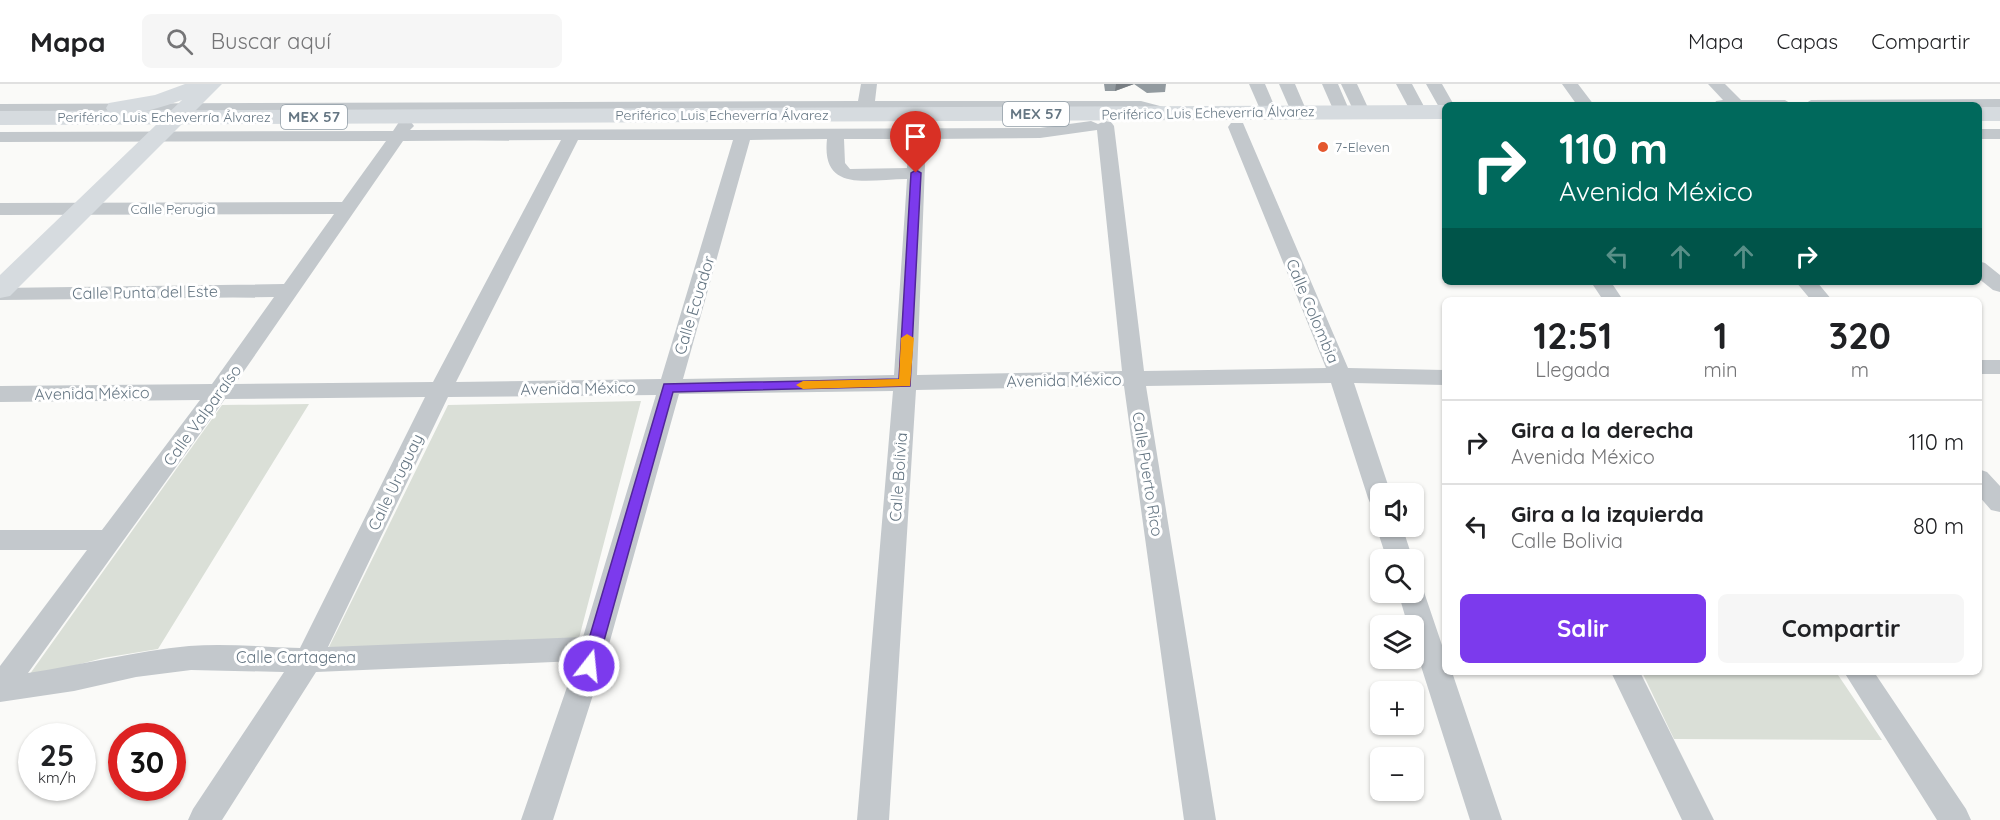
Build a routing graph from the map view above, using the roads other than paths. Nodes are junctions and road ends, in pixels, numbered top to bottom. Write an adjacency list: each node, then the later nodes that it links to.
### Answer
1 (206, 84): 24 (main road)
2 (211, 84): 25 (main road)
3 (869, 84): 23 (street)
4 (1257, 84): 26 (street)
5 (1287, 84): 27 (street)
6 (1330, 84): 28 (street)
7 (1349, 84): 28 (street)
8 (1404, 84): 29 (street)
9 (1434, 84): 14 (street)
10 (1570, 84): 15 (street)
11 (1716, 84): 16 (street)
12 (690, 90): 22 (street)
13 (1882, 91): 17 (street)
14 (1444, 102)
15 (1584, 102)
16 (1734, 102)
17 (1896, 102)
18 (1982, 104): 19 (street)
19 (2000, 104)
20 (550, 106): 21 (street); 25 (street); 48 (street, Calle Valparaíso)
21 (632, 106): 22 (street); 31 (highway, Periférico Luis Echeverría Álvarez / MEX 57); 34 (highway, Periférico Luis Echeverría Álvarez / MEX 57); 37 (highway, Periférico Luis Echeverría Álvarez / MEX 57); 48 (street)
22 (768, 106): 23 (street)
23 (866, 106): 31 (street)
24 (117, 108): 25 (street); 34 (street)
25 (187, 108): 49 (main road)
26 (1269, 112): 27 (highway, Periférico Luis Echeverría Álvarez / MEX 57); 31 (highway, Periférico Luis Echeverría Álvarez / MEX 57)
27 (1299, 112): 28 (highway, Periférico Luis Echeverría Álvarez / MEX 57)
28 (1352, 112): 29 (highway, Periférico Luis Echeverría Álvarez / MEX 57)
29 (1419, 112): 30 (highway, Periférico Luis Echeverría Álvarez / MEX 57)
30 (1442, 112)
31 (1169, 114)
32 (1982, 114): 33 (highway)
33 (2000, 114)
34 (2, 116): 40 (street)
35 (1982, 125): 36 (highway)
36 (2000, 125)
37 (1098, 126): 38 (highway, Periférico Luis Echeverría Álvarez / MEX 57); 42 (street); 66 (street, Calle Puerto Rico)
38 (1236, 127): 39 (highway, Periférico Luis Echeverría Álvarez / MEX 57); 65 (street, Calle Colombia)
39 (1442, 127)
40 (0, 131)
41 (743, 134): 45 (street); 50 (street); 69 (street, Calle Ecuador)
42 (918, 134): 50 (street); 53 (street, Calle Bolivia)
43 (1982, 134): 44 (street)
44 (2000, 134)
45 (572, 136): 48 (street); 70 (street, Calle Uruguay)
46 (0, 137): 47 (street)
47 (21, 137): 49 (street); 52 (street)
48 (399, 137): 49 (street); 55 (street, Calle Valparaíso)
49 (156, 138): 56 (main road)
50 (836, 143): 51 (street); 53 (street)
51 (764, 150)
52 (0, 154)
53 (916, 173): 68 (street, Calle Bolivia)
54 (0, 208): 56 (street, Calle Perugia)
55 (346, 208): 56 (street, Calle Perugia); 60 (street, Calle Valparaíso)
56 (85, 209): 61 (main road)
57 (1982, 270): 59 (street)
58 (1809, 285): 62 (street)
59 (2000, 286)
60 (289, 290): 61 (street, Calle Punta del Este); 71 (street, Calle Valparaíso)
61 (0, 292)
62 (1819, 297)
63 (1982, 367): 64 (street)
64 (2000, 367)
65 (1340, 375): 66 (street, Avenida México); 67 (street, Avenida México); 73 (street, Calle Colombia)
66 (1134, 378): 68 (street, Avenida México); 87 (street, Calle Puerto Rico)
67 (1442, 378)
68 (905, 383): 69 (street, Avenida México); 86 (street, Calle Bolivia)
69 (668, 387): 70 (street, Avenida México); 79 (street, Calle Ecuador)
70 (440, 390): 71 (street, Avenida México); 80 (street, Calle Uruguay)
71 (218, 392): 72 (street, Avenida México); 77 (street, Calle Valparaíso)
72 (0, 394)
73 (1375, 483)
74 (1982, 483): 75 (street)
75 (2000, 503)
76 (0, 540): 77 (street)
77 (111, 540): 83 (street, Calle Valparaíso)
78 (1415, 603): 88 (street)
79 (594, 648): 80 (street, Calle Cartagena); 85 (street, Calle Ecuador)
80 (308, 660): 83 (street, Calle Cartagena); 84 (street, Calle Uruguay)
81 (1626, 675): 89 (street)
82 (1860, 675): 90 (street)
83 (0, 689)
84 (204, 820)
85 (537, 820)
86 (873, 820)
87 (1200, 820)
88 (1486, 820)
89 (1698, 820)
90 (1955, 820)

